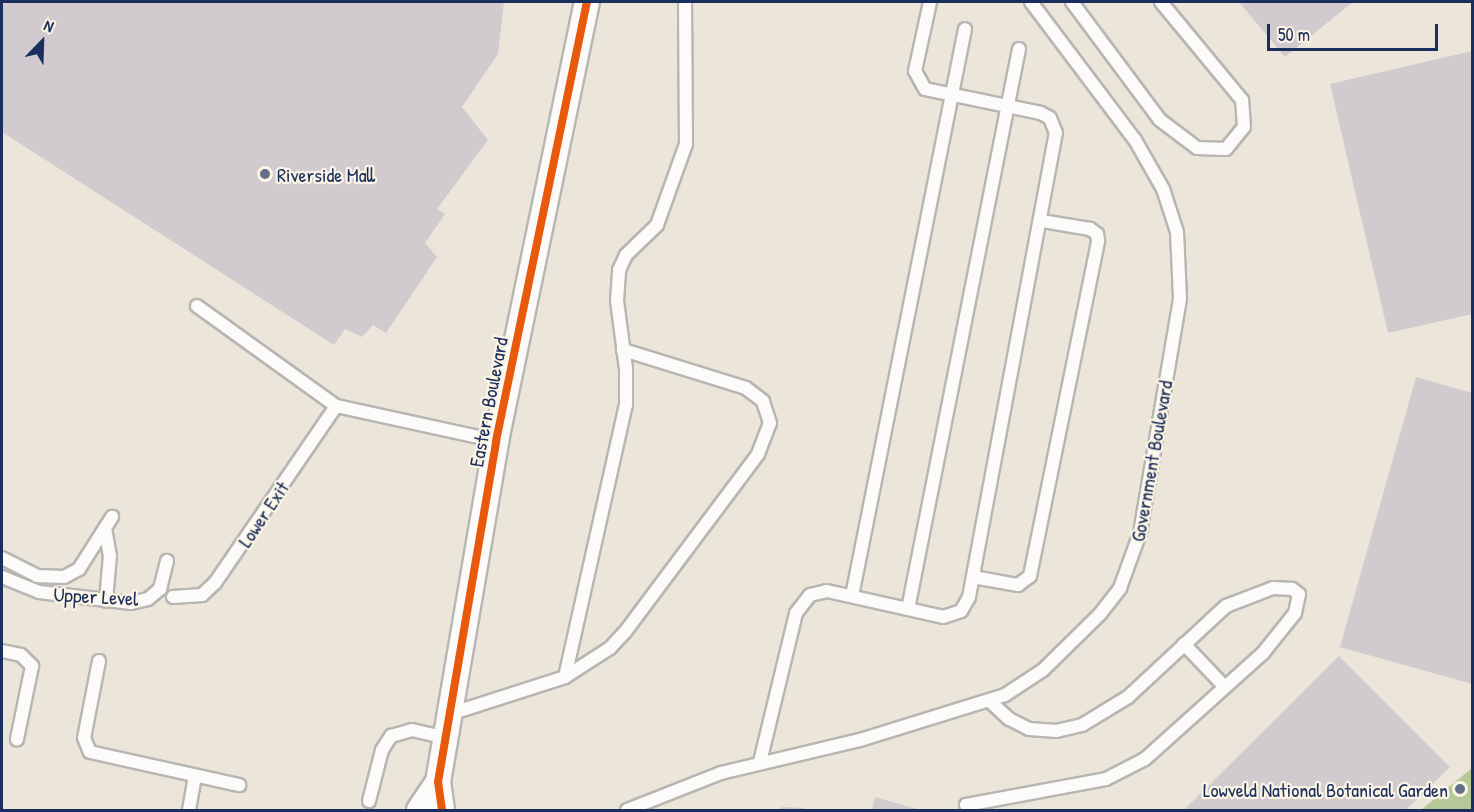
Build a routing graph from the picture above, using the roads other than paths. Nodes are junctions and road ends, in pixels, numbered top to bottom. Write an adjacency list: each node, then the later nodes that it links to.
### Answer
1 (587, 2): 15 (street, Eastern Boulevard)
2 (685, 2): 13 (lane)
3 (930, 2): 9 (lane)
4 (1031, 2): 31 (lane, Government Boulevard)
5 (1071, 2): 6 (lane)
6 (1161, 2)
7 (965, 29): 9 (lane)
8 (1019, 49): 10 (lane)
9 (951, 97): 10 (lane); 22 (lane)
10 (1008, 106): 11 (lane); 25 (lane)
11 (1042, 221): 21 (lane); 21 (lane)
12 (197, 306): 14 (lane)
13 (623, 350): 29 (lane); 29 (lane)
14 (336, 406): 15 (lane); 23 (lane, Lower Exit)
15 (496, 441): 32 (street, Eastern Boulevard)
16 (112, 517): 17 (lane)
17 (105, 528): 18 (lane); 24 (lane)
18 (2, 558)
19 (167, 561): 24 (lane, Upper Level)
20 (2, 577): 24 (lane, Upper Level)
21 (973, 577): 25 (lane)
22 (852, 596): 25 (lane); 35 (lane)
23 (173, 597)
24 (106, 601)
25 (908, 609)
26 (1184, 644): 30 (lane); 30 (lane); 31 (lane)
27 (2, 651): 34 (lane)
28 (99, 661): 36 (lane)
29 (565, 677): 32 (lane)
30 (1225, 687): 40 (lane)
31 (990, 701): 35 (lane, Government Boulevard)
32 (450, 714): 33 (street, Eastern Boulevard)
33 (446, 738): 37 (street, Eastern Boulevard); 39 (lane)
34 (17, 739)
35 (760, 762): 44 (lane, Government Boulevard)
36 (195, 777): 38 (lane); 41 (lane)
37 (438, 782): 42 (street, Eastern Boulevard); 43 (street, Eastern Boulevard)
38 (239, 785)
39 (369, 801)
40 (966, 804)
41 (189, 810)
42 (419, 810)
43 (442, 810)
44 (627, 810)

